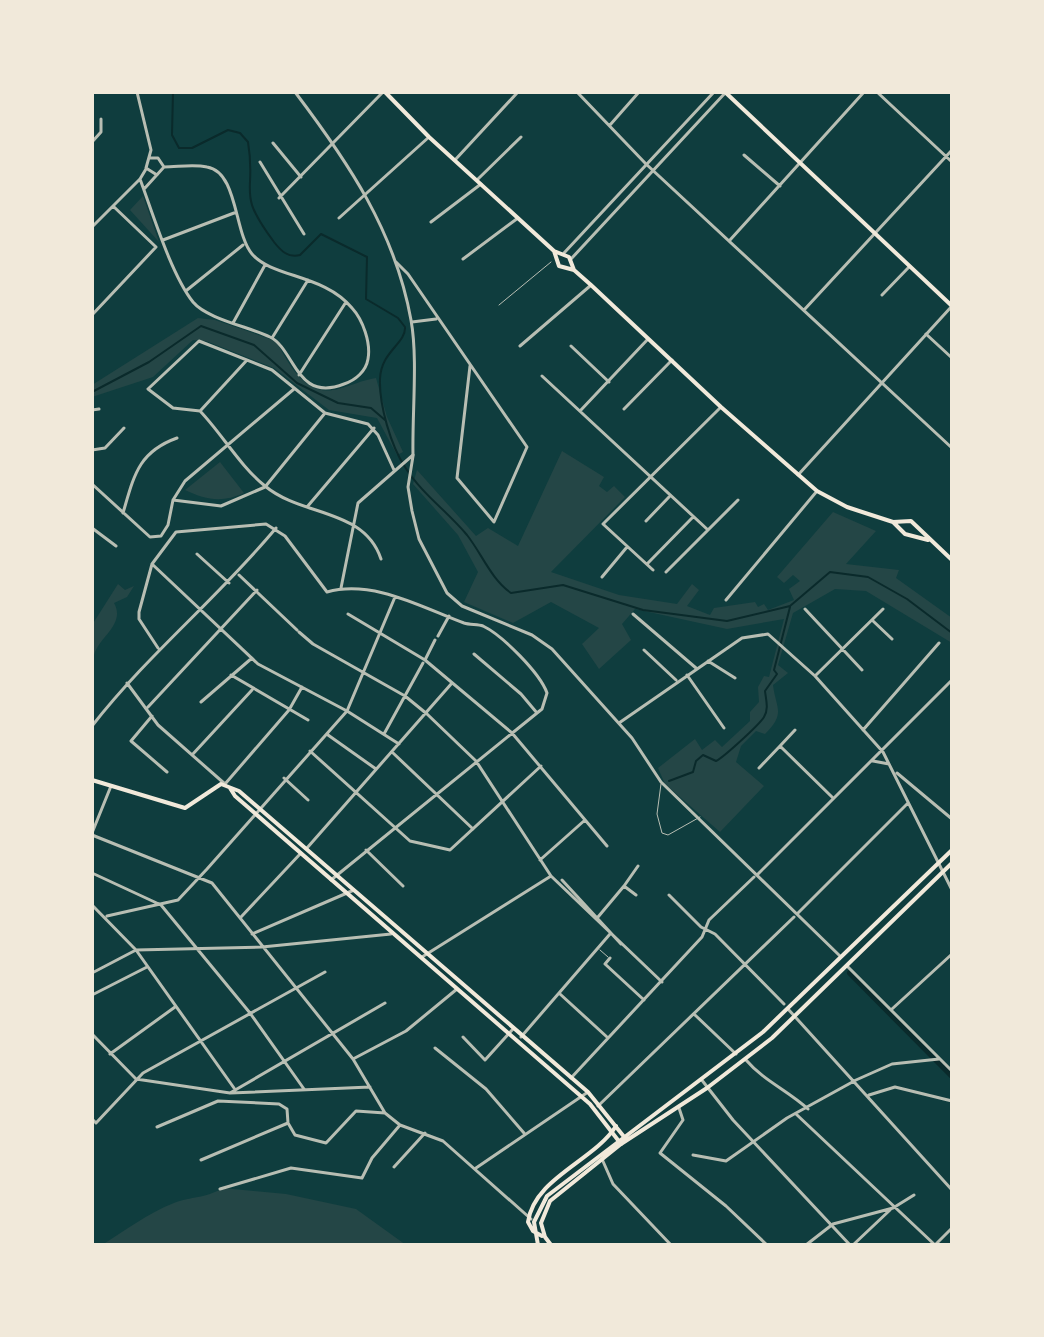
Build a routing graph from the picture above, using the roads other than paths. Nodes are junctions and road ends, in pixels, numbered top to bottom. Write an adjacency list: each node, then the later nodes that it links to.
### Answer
1 (137, 92): 21 (street)
2 (295, 92): 16 (street)
3 (384, 92): 13 (main road); 16 (street)
4 (577, 92): 12 (street)
5 (639, 92): 12 (street)
6 (714, 92): 25 (street)
7 (725, 92): 26 (main road); 29 (street)
8 (864, 92): 26 (street)
9 (877, 92): 20 (street)
10 (517, 93): 22 (street)
11 (101, 119): 15 (street)
12 (609, 126): 25 (street)
13 (429, 137): 22 (main road); 36 (street)
14 (521, 137): 33 (street)
15 (92, 142)
16 (333, 142): 31 (street); 36 (street)
17 (273, 143): 31 (street)
18 (952, 150): 20 (street)
19 (744, 155): 34 (street)
20 (946, 156): 24 (street); 45 (street)
21 (151, 158): 27 (street); 28 (street)
22 (455, 160): 33 (main road)
23 (260, 162): 37 (street)
24 (952, 162)
25 (646, 164): 29 (street); 50 (street)
26 (800, 164): 34 (street); 45 (main road)
27 (164, 167): 30 (street); 39 (street)
28 (146, 168): 30 (street); 32 (street)
29 (652, 169): 47 (street); 52 (street)
30 (157, 175): 35 (street)
31 (301, 178): 37 (street)
32 (140, 179): 35 (street); 38 (street)
33 (479, 183): 41 (main road); 42 (street)
34 (780, 186): 47 (street)
35 (144, 188): 46 (street)
36 (367, 194): 40 (street); 53 (street)
37 (279, 198): 44 (street)
38 (113, 206): 43 (street); 66 (street)
39 (236, 212): 46 (street); 48 (street)
40 (339, 218)
41 (519, 218): 49 (main road); 51 (street)
42 (431, 222)
43 (92, 227)
44 (304, 234)
45 (874, 234): 56 (main road); 65 (street)
46 (163, 240): 60 (street)
47 (729, 241): 65 (street)
48 (244, 245): 55 (street); 60 (street)
49 (554, 251): 50 (main road); 57 (main road)
50 (564, 253): 52 (main road)
51 (463, 259)
52 (571, 259): 57 (main road)
53 (396, 262): 67 (street); 68 (street)
54 (551, 262): 63 (lane)
55 (265, 265): 58 (street); 69 (street)
56 (909, 267): 61 (street); 64 (main road)
57 (574, 270): 59 (main road)
58 (309, 278): 62 (street); 71 (street)
59 (591, 285): 72 (main road); 73 (street)
60 (187, 290): 69 (street)
61 (882, 295)
62 (346, 302): 79 (street); 79 (street)
63 (499, 305)
64 (952, 306): 70 (street)
65 (804, 310): 82 (street)
66 (92, 315)
67 (436, 319): 68 (street); 78 (street)
68 (412, 322): 97 (street)
69 (233, 323): 71 (street)
70 (926, 334): 75 (street); 82 (street)
71 (272, 338): 79 (street)
72 (648, 339): 77 (main road); 81 (street)
73 (520, 346)
74 (571, 346): 81 (street)
75 (952, 358)
76 (247, 360): 83 (street); 88 (street); 88 (street)
77 (672, 360): 84 (main road); 86 (street)
78 (470, 366): 78 (street)
79 (299, 375)
80 (542, 376): 89 (street)
81 (609, 382): 89 (street)
82 (881, 383): 95 (street); 99 (street)
83 (294, 389): 90 (street); 94 (street)
84 (721, 407): 99 (main road); 100 (street)
85 (99, 409): 87 (street)
86 (624, 409)
87 (92, 410)
88 (200, 411): 94 (street)
89 (580, 411): 100 (street)
90 (325, 413): 92 (street); 102 (street)
91 (124, 428): 96 (street)
92 (374, 428): 98 (street); 107 (street)
93 (177, 438): 108 (street)
94 (230, 445): 102 (street); 105 (street)
95 (952, 448)
96 (92, 450)
97 (413, 455): 98 (street); 138 (street)
98 (394, 470): 112 (street)
99 (798, 475): 103 (main road)
100 (649, 478): 104 (street); 118 (street)
101 (92, 484): 108 (street)
102 (265, 487): 105 (street); 107 (street)
103 (817, 491): 111 (main road); 132 (street)
104 (669, 497): 109 (street); 110 (street)
105 (173, 500): 108 (street)
106 (738, 500): 115 (street)
107 (307, 507): 112 (street)
108 (123, 513)
109 (693, 517): 115 (street); 123 (street)
110 (646, 521)
111 (893, 522): 116 (main road); 116 (main road)
112 (354, 523): 120 (street); 129 (street)
113 (92, 528): 117 (street)
114 (276, 528): 122 (street); 126 (street); 129 (street)
115 (708, 530): 125 (street)
116 (928, 540): 121 (main road)
117 (116, 546)
118 (627, 547): 123 (street); 127 (street)
119 (197, 554): 128 (street)
120 (381, 559)
121 (952, 560)
122 (152, 564): 135 (street); 146 (street)
123 (647, 564): 124 (street)
124 (653, 570)
125 (666, 572)
126 (238, 574): 128 (street); 130 (street)
127 (602, 577)
128 (229, 583): 135 (street)
129 (341, 588): 131 (street)
130 (257, 590): 142 (street); 155 (street)
131 (395, 597): 139 (street); 143 (street)
132 (726, 600)
133 (805, 609): 147 (street)
134 (883, 609): 140 (street)
135 (200, 612): 142 (street); 146 (street)
136 (348, 614): 143 (street)
137 (633, 614): 153 (street)
138 (485, 615): 141 (street); 175 (street)
139 (449, 616): 141 (street); 152 (street)
140 (872, 620): 144 (street); 147 (street)
141 (482, 626): 171 (street)
142 (222, 632): 150 (street); 168 (street)
143 (381, 634): 152 (street); 155 (street)
144 (892, 639)
145 (939, 643): 179 (street)
146 (158, 648): 162 (street)
147 (843, 649): 154 (street); 158 (street)
148 (644, 650): 161 (street)
149 (474, 654): 171 (street)
150 (252, 658): 157 (street); 164 (street)
151 (707, 660): 153 (street); 158 (street); 159 (street)
152 (424, 662): 163 (street); 166 (street)
153 (696, 668): 156 (street)
154 (862, 670)
155 (365, 673): 166 (street); 170 (street)
156 (687, 674): 161 (street); 177 (street)
157 (231, 675): 165 (street); 167 (street)
158 (815, 676): 179 (street)
159 (735, 678)
160 (952, 680): 187 (street)
161 (678, 681): 175 (street)
162 (127, 683): 168 (street); 176 (street)
163 (452, 683): 172 (street); 180 (street)
164 (302, 687): 169 (street); 170 (street)
165 (252, 689): 169 (street); 188 (street)
166 (405, 696): 172 (street); 181 (street)
167 (201, 702)
168 (147, 707): 173 (street)
169 (289, 710): 174 (street); 201 (street)
170 (347, 711): 181 (street); 182 (street)
171 (537, 713): 180 (street)
172 (427, 714): 183 (street); 189 (street)
173 (152, 716): 188 (street); 196 (street)
174 (308, 720)
175 (619, 723): 199 (street)
176 (92, 726)
177 (724, 728)
178 (795, 730): 184 (street)
179 (863, 730): 187 (street)
180 (512, 733): 189 (street); 192 (street)
181 (384, 734): 183 (street)
182 (328, 735): 185 (street); 194 (street)
183 (399, 744): 186 (street)
184 (780, 746): 193 (street); 204 (street)
185 (310, 751): 197 (street); 202 (street)
186 (392, 752): 194 (street); 203 (street)
187 (883, 752): 190 (street); 191 (street)
188 (192, 755): 201 (street)
189 (476, 761): 203 (street); 206 (street)
190 (873, 761): 191 (street); 204 (street)
191 (891, 764): 195 (street)
192 (541, 766): 206 (street); 212 (street)
193 (759, 768)
194 (376, 769): 202 (street)
195 (894, 770): 207 (street); 211 (street)
196 (167, 772)
197 (284, 778): 205 (street); 208 (street)
198 (92, 780): 200 (main road)
199 (661, 782): 210 (street); 210 (lane)
200 (111, 786): 201 (main road); 215 (street)
201 (228, 786): 208 (main road); 209 (main road)
202 (356, 791): 213 (street); 217 (street)
203 (436, 793): 213 (street); 214 (street)
204 (833, 798): 230 (street)
205 (308, 800)
206 (503, 802): 214 (street); 221 (street)
207 (908, 803): 222 (street); 244 (street)
208 (261, 808): 209 (street); 217 (main road)
209 (256, 814): 220 (main road); 228 (street)
210 (700, 817): 230 (street)
211 (952, 819)
212 (585, 820): 216 (street); 221 (street)
213 (394, 827): 214 (street); 218 (street)
214 (473, 829)
215 (92, 834): 228 (street)
216 (607, 846)
217 (307, 848): 227 (main road)
218 (366, 850): 227 (street); 233 (street)
219 (952, 850): 222 (main road)
220 (301, 853): 231 (main road); 246 (street)
221 (540, 860): 229 (street)
222 (937, 863): 225 (street); 259 (main road)
223 (952, 863): 225 (main road)
224 (638, 866): 234 (street)
225 (942, 871): 236 (street); 261 (main road)
226 (92, 873): 241 (street)
227 (337, 875): 231 (street); 235 (main road)
228 (201, 876): 241 (street); 246 (street)
229 (551, 876): 251 (street); 258 (street)
230 (756, 876): 244 (street); 248 (street)
231 (331, 880): 237 (main road)
232 (562, 880): 247 (street)
233 (403, 886)
234 (624, 886): 238 (street); 247 (street)
235 (354, 890): 237 (street); 258 (main road)
236 (952, 890)
237 (347, 895): 249 (street); 250 (main road)
238 (636, 895)
239 (669, 895): 248 (street)
240 (92, 905): 242 (street)
241 (161, 905): 245 (street); 254 (street)
242 (98, 910): 243 (street); 245 (street)
243 (92, 911)
244 (795, 915): 259 (street); 262 (street)
245 (107, 916): 256 (street)
246 (241, 917): 249 (street)
247 (598, 917): 252 (street)
248 (705, 930): 262 (street); 266 (street)
249 (252, 934): 253 (street)
250 (391, 934): 253 (street); 258 (main road)
251 (610, 934): 252 (street); 255 (street)
252 (621, 944): 266 (street)
253 (262, 947): 254 (street); 267 (street)
254 (197, 948): 256 (street); 276 (street)
255 (598, 948): 260 (lane); 269 (street)
256 (136, 950): 263 (street); 265 (street)
257 (952, 954): 275 (street)
258 (423, 956): 268 (main road); 279 (main road)
259 (840, 956): 273 (main road)
260 (610, 958): 271 (street)
261 (846, 965): 275 (street); 278 (main road)
262 (746, 966): 273 (street); 277 (street)
263 (147, 967): 270 (street); 274 (street)
264 (325, 972): 267 (street)
265 (92, 973)
266 (662, 982): 271 (street)
267 (295, 987): 276 (street); 280 (street)
268 (457, 989): 279 (main road); 290 (street)
269 (560, 994): 282 (street); 284 (street)
270 (92, 995)
271 (644, 1000): 284 (street)
272 (385, 1003): 280 (street)
273 (786, 1006): 278 (street); 289 (main road)
274 (176, 1007): 285 (street); 288 (street)
275 (892, 1009): 291 (street)
276 (250, 1013): 285 (street); 292 (street)
277 (695, 1015): 289 (street); 308 (street)
278 (796, 1016): 293 (main road); 298 (street)
279 (511, 1032): 282 (main road); 283 (street); 286 (main road)
280 (332, 1033): 290 (street); 292 (street)
281 (92, 1034): 288 (street)
282 (521, 1036): 286 (street); 295 (main road)
283 (463, 1037)
284 (608, 1038): 295 (street)
285 (200, 1041): 296 (street); 300 (street)
286 (517, 1041): 306 (main road)
287 (435, 1048): 321 (street)
288 (110, 1054): 296 (street)
289 (736, 1054): 297 (main road)
290 (353, 1059): 299 (street)
291 (939, 1059): 294 (street); 298 (street)
292 (284, 1060): 300 (street); 302 (street)
293 (746, 1060): 301 (main road); 311 (street)
294 (952, 1071)
295 (571, 1078): 303 (main road)
296 (136, 1079): 304 (street); 314 (street)
297 (701, 1079): 301 (street); 322 (main road)
298 (856, 1080): 305 (street); 311 (street)
299 (370, 1087): 302 (street); 312 (street)
300 (234, 1088): 304 (street)
301 (707, 1088): 309 (main road); 323 (street)
302 (304, 1089): 304 (street)
303 (588, 1092): 306 (street); 308 (main road)
304 (230, 1093)
305 (869, 1095): 307 (street); 330 (street)
306 (582, 1097): 310 (main road); 321 (street)
307 (952, 1101)
308 (601, 1105): 310 (street); 317 (main road)
309 (679, 1108): 322 (main road); 341 (street)
310 (594, 1109): 319 (main road)
311 (808, 1109): 313 (street)
312 (385, 1113): 315 (street); 316 (street)
313 (796, 1114): 323 (street); 332 (street)
314 (94, 1121)
315 (288, 1123): 318 (street); 326 (street)
316 (400, 1125): 320 (street); 329 (street)
317 (616, 1126): 319 (main road); 322 (main road)
318 (157, 1127)
319 (612, 1132): 322 (main road); 333 (main road)
320 (425, 1133): 327 (street); 328 (street)
321 (525, 1134): 328 (street)
322 (622, 1140): 325 (main road)
323 (753, 1141): 324 (street); 334 (street)
324 (693, 1155)
325 (601, 1156): 333 (main road); 337 (main road); 340 (street)
326 (201, 1160)
327 (394, 1167)
328 (476, 1168): 333 (street)
329 (220, 1189)
330 (952, 1190)
331 (914, 1195): 332 (street)
332 (893, 1208): 334 (street); 343 (street); 344 (street)
333 (531, 1220): 336 (main road)
334 (833, 1224): 342 (street); 343 (street)
335 (952, 1228): 344 (street)
336 (533, 1231): 337 (main road); 338 (main road)
337 (545, 1237): 339 (main road)
338 (538, 1245)
339 (551, 1245)
340 (671, 1245)
341 (767, 1245)
342 (806, 1245)
343 (852, 1245)
344 (935, 1245)

